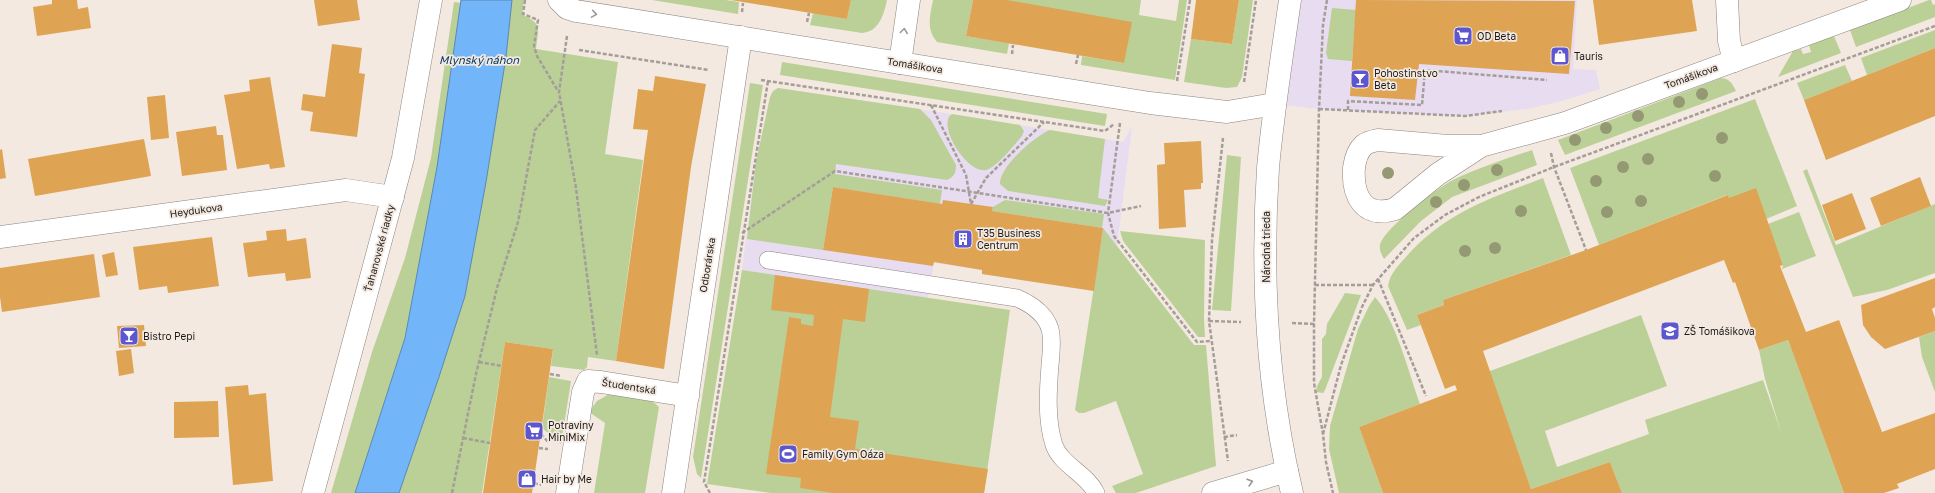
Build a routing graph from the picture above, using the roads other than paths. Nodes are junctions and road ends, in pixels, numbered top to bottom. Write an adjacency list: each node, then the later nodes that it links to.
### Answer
1 (431, 0): 12 (street, Ťahanovské riadky)
2 (909, 0): 9 (street, one-way to 2)
3 (1290, 0): 10 (street, Národná trieda)
4 (1727, 0): 8 (street)
5 (1900, 0): 8 (street, Tomášikova)
6 (565, 5): 7 (street, Tomášikova, one-way to 7)
7 (741, 37): 9 (street, Tomášikova); 15 (street, Odborárska)
8 (1734, 60): 11 (street, Tomášikova)
9 (900, 63): 10 (street, Tomášikova)
10 (1275, 104): 16 (street, Národná trieda)
11 (1481, 146): 11 (street, Tomášikova)
12 (393, 197): 13 (street, Heydukova); 18 (street, Ťahanovské riadky)
13 (0, 237)
14 (768, 260): 21 (lane)
15 (688, 396): 19 (street, Študentská); 20 (street, Odborárska)
16 (1287, 471): 17 (street, one-way to 16); 22 (street, Národná trieda)
17 (1222, 490)
18 (313, 493)
19 (567, 493)
20 (673, 493)
21 (1096, 493)
22 (1292, 493)

